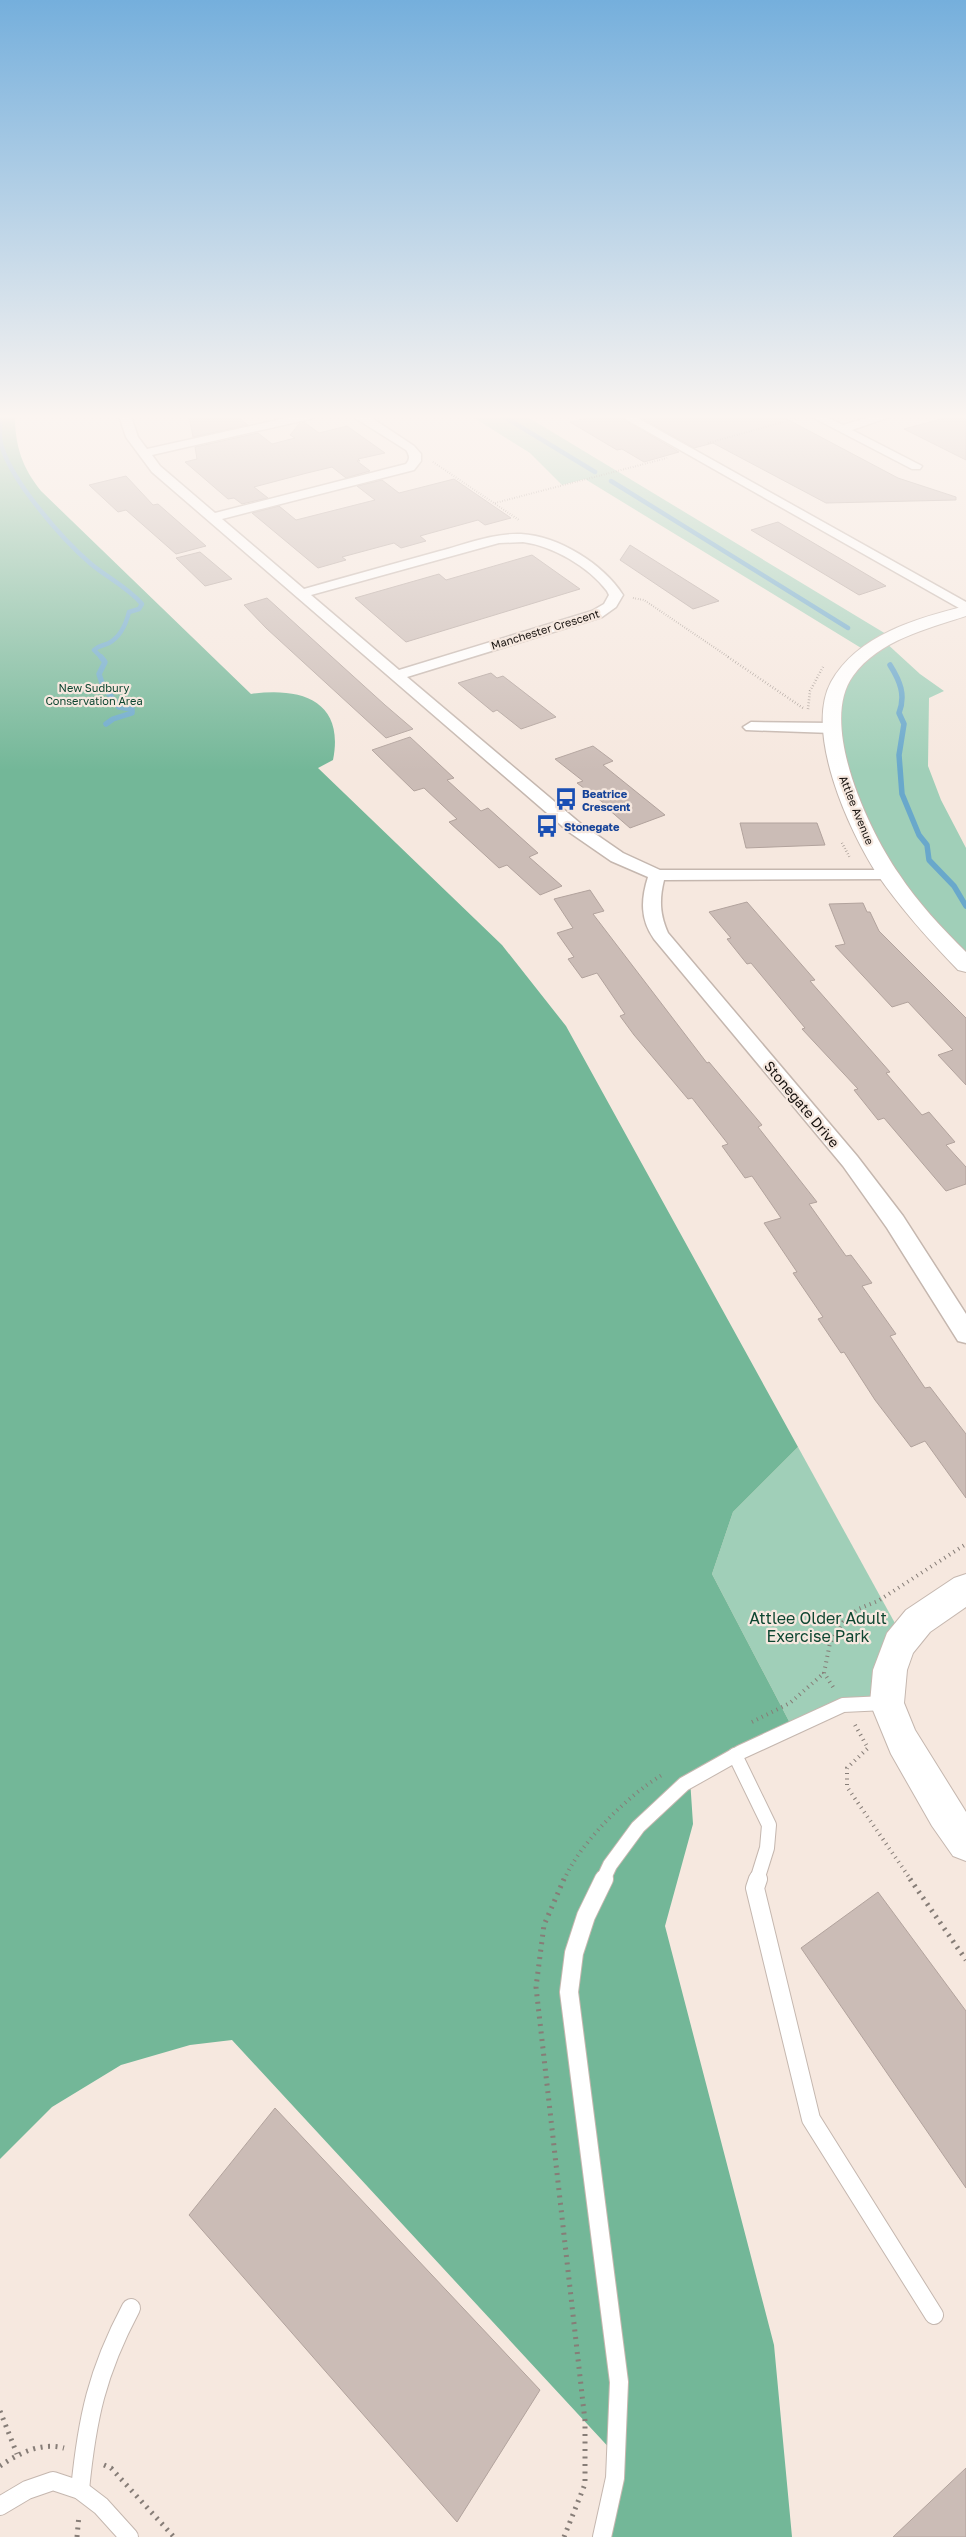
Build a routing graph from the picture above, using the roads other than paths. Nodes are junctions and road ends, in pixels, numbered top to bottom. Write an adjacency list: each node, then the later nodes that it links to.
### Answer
1 (232, 534): 3 (street)
2 (835, 534): 4 (street)
3 (303, 594): 5 (street); 5 (street, Manchester Crescent)
4 (966, 609): 7 (street, Attlee Avenue)
5 (398, 675): 9 (street)
6 (751, 727): 7 (street)
7 (832, 728): 8 (street, Attlee Avenue)
8 (888, 874): 9 (street); 10 (street, Attlee Avenue)
9 (657, 875): 11 (street, Stonegate Drive)
10 (966, 965)
11 (966, 1334)
12 (966, 1589): 13 (street)
13 (887, 1703): 14 (lane); 15 (street)
14 (735, 1755): 17 (lane); 21 (lane)
15 (966, 1843)
16 (131, 2308): 18 (lane)
17 (934, 2315)
18 (80, 2490): 19 (lane); 20 (lane)
19 (0, 2506)
20 (129, 2537)
21 (602, 2537)

